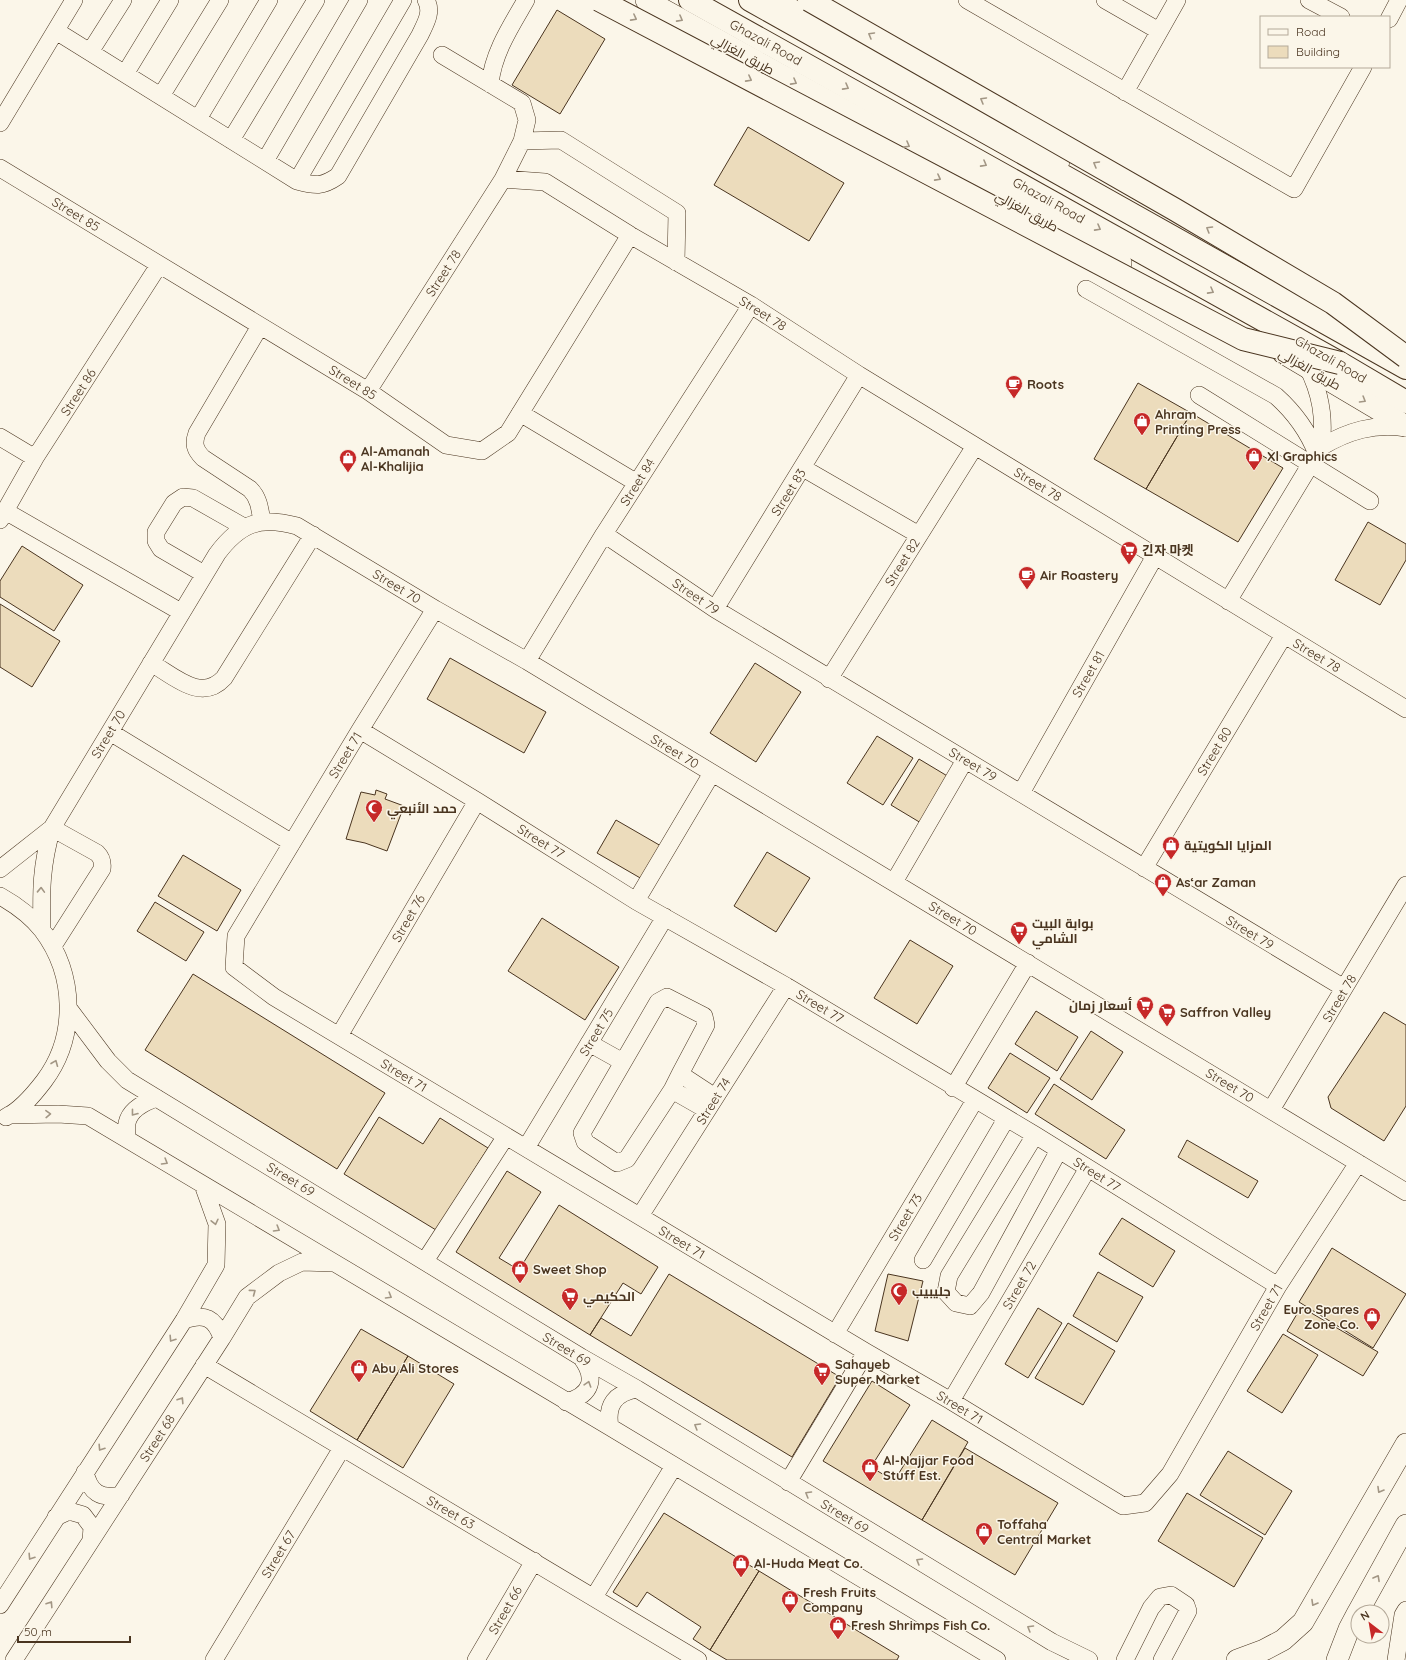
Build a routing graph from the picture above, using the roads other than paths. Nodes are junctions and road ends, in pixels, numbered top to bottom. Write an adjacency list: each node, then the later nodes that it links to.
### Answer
1 (74, 0): 24 (street)
2 (123, 0): 26 (street)
3 (170, 0): 29 (street)
4 (220, 0): 32 (street)
5 (269, 0): 33 (street)
6 (316, 0): 35 (street)
7 (360, 0): 37 (street)
8 (403, 0): 40 (street)
9 (426, 0): 40 (street)
10 (526, 0): 30 (street)
11 (599, 0): 48 (highway, one-way to 48, bridge)
12 (646, 0): 49 (main road, طريق الغزالي, one-way to 49)
13 (690, 0): 48 (highway, Ghazali Road, one-way to 48, bridge)
14 (750, 0): 50 (highway)
15 (774, 0): 47 (main road)
16 (809, 0): 47 (highway, one-way to 16, bridge)
17 (967, 0): 31 (street)
18 (1105, 0): 25 (street)
19 (1176, 0): 25 (street)
20 (1309, 0): 22 (street)
21 (1399, 0): 23 (street)
22 (1339, 16)
23 (1390, 17)
24 (56, 31): 26 (street); 34 (street)
25 (1159, 31): 31 (street)
26 (90, 52): 29 (street)
27 (442, 56): 30 (street)
28 (1362, 68): 31 (street)
29 (125, 74): 32 (street)
30 (490, 84): 36 (street)
31 (1125, 92)
32 (161, 96): 33 (street)
33 (198, 119): 35 (street)
34 (0, 123)
35 (231, 140): 37 (street)
36 (522, 141): 39 (street); 42 (street)
37 (265, 161): 40 (street)
38 (0, 168): 43 (street, Street 85)
39 (503, 179): 41 (street, Street 78); 52 (street, Street 78)
40 (297, 181)
41 (630, 235): 42 (street, Street 78); 55 (street, Street 85)
42 (676, 262): 45 (street, Street 78)
43 (159, 265): 46 (street, Street 85); 60 (street, Street 86)
44 (1086, 289): 59 (street)
45 (751, 305): 51 (street, Street 78); 62 (street, Street 84)
46 (260, 326): 52 (street, Street 85); 65 (street)
47 (1406, 357)
48 (1340, 363): 54 (highway, Ghazali Road)
49 (1307, 366): 56 (main road, طريق الغزالي, one-way to 56); 59 (street)
50 (1406, 368)
51 (859, 375): 58 (street, Street 78); 61 (street, Street 83)
52 (368, 391): 55 (street, Street 85)
53 (1199, 395): 59 (street)
54 (1406, 402)
55 (520, 414): 62 (street)
56 (1406, 427): 59 (street)
57 (0, 437): 60 (street)
58 (975, 446): 69 (street, Street 82); 70 (street, Street 78)
59 (1316, 455): 63 (street); 72 (street)
60 (35, 458): 64 (street, Street 86)
61 (803, 468): 69 (street); 74 (street, Street 83)
62 (637, 483): 67 (street, Street 84)
63 (1370, 501)
64 (3, 516): 75 (street)
65 (262, 522): 66 (street, Street 70); 68 (street, Street 70)
66 (244, 527): 71 (street, Street 70); 71 (street)
67 (604, 534): 74 (street, Street 79); 77 (street, Street 84)
68 (313, 535): 73 (street, Street 70); 78 (street)
69 (920, 535): 79 (street, Street 82)
70 (1155, 556): 72 (street, Street 78); 85 (street, Street 81)
71 (204, 574): 75 (street, Street 70)
72 (1228, 601): 76 (street, Street 78)
73 (435, 609): 77 (street, Street 70); 81 (street, Street 71)
74 (715, 609): 79 (street, Street 79)
75 (181, 612): 78 (street, Street 70)
76 (1284, 635): 80 (street, Street 78); 89 (street, Street 80)
77 (526, 662): 84 (street, Street 70)
78 (151, 663): 82 (street, Street 70)
79 (829, 679): 83 (street, Street 79)
80 (1406, 709)
81 (360, 730): 86 (street, Street 77); 88 (street, Street 71)
82 (110, 732): 87 (street, Street 70); 88 (street)
83 (965, 760): 85 (street, Street 79); 91 (street)
84 (712, 773): 91 (street, Street 70); 94 (street)
85 (1021, 793): 89 (street, Street 79)
86 (477, 801): 94 (street, Street 77); 102 (street, Street 76)
87 (52, 828): 90 (street, Street 70); 96 (street, Street 70, one-way to 87); 97 (street)
88 (292, 843): 102 (street, Street 71)
89 (1144, 868): 100 (street, Street 79)
90 (0, 869)
91 (894, 882): 98 (street, Street 70)
92 (1406, 886): 100 (street, Street 78)
93 (0, 896): 96 (street)
94 (636, 901): 95 (street, Street 77)
95 (665, 917): 99 (street, Street 77); 103 (street, Street 75)
96 (42, 929): 97 (street)
97 (53, 946): 101 (street)
98 (1028, 963): 106 (street); 111 (street, Street 70)
99 (786, 986): 106 (street, Street 77); 110 (street, Street 74)
100 (1344, 988): 111 (street, Street 78)
101 (69, 1009): 108 (street, Street 69); 112 (street, one-way to 101)
102 (339, 1036): 115 (street, Street 71)
103 (592, 1038): 104 (street); 117 (street, Street 75)
104 (626, 1057): 105 (street); 107 (street)
105 (680, 1074): 107 (street); 110 (street)
106 (953, 1088): 109 (street, Street 77)
107 (672, 1090): 110 (street)
108 (156, 1098): 116 (street, one-way to 116); 125 (street, Street 69)
109 (975, 1100): 113 (street, Street 77); 129 (street, Street 73)
110 (711, 1103): 123 (street, Street 74)
111 (1271, 1110): 119 (street, Street 70)
112 (5, 1117): 116 (street, one-way to 116)
113 (1006, 1118): 114 (street, Street 77); 124 (street)
114 (1034, 1135): 118 (street, Street 77); 118 (street)
115 (506, 1136): 117 (street, Street 71); 125 (street)
116 (127, 1139): 121 (street, one-way to 121)
117 (526, 1148): 123 (street, Street 71)
118 (1059, 1150): 120 (street, Street 77)
119 (1358, 1163): 122 (street, Street 70); 127 (street, Street 71)
120 (1088, 1168): 127 (street, Street 77); 135 (street, Street 72)
121 (203, 1185): 126 (street, one-way to 126); 128 (street, one-way to 128)
122 (1406, 1192)
123 (640, 1216): 129 (street, Street 71)
124 (923, 1260)
125 (425, 1261): 132 (street, Street 69)
126 (333, 1262): 130 (street, Street 68, one-way to 126); 136 (street, one-way to 136)
127 (1278, 1286): 135 (street, Street 71)
128 (184, 1320): 130 (street); 141 (street, one-way to 141)
129 (835, 1334): 131 (street, Street 71)
130 (222, 1338): 133 (street, Street 68)
131 (866, 1352): 135 (street, Street 71); 142 (street)
132 (581, 1357): 134 (street, Street 69); 136 (street, one-way to 132)
133 (204, 1365): 138 (street, Street 63); 143 (street, Street 68, one-way to 133)
134 (637, 1389): 137 (street); 142 (street, Street 69, one-way to 134)
135 (951, 1401)
136 (566, 1402): 137 (street)
137 (610, 1427): 140 (street)
138 (342, 1448): 147 (street, Street 63); 155 (street, Street 67)
139 (1403, 1462): 163 (main road, one-way to 163)
140 (674, 1466): 148 (street); 158 (street)
141 (85, 1472): 143 (street); 144 (street)
142 (788, 1482): 153 (street, Street 69, one-way to 142)
143 (121, 1495): 146 (street, Street 68)
144 (56, 1517): 146 (street); 150 (street, one-way to 150)
145 (1406, 1525): 149 (main road, one-way to 145)
146 (91, 1541): 154 (street, Street 68, one-way to 146)
147 (534, 1561): 148 (street, Street 63); 156 (street, Street 66)
148 (594, 1597): 157 (street, Street 63)
149 (1362, 1604)
150 (0, 1605)
151 (1406, 1610): 165 (street)
152 (1350, 1627): 164 (main road)
153 (1052, 1642): 159 (street); 160 (street, Street 69)
154 (14, 1660)
155 (214, 1660)
156 (476, 1660)
157 (698, 1660)
158 (997, 1660)
159 (1066, 1660)
160 (1089, 1660)
161 (1125, 1660): 162 (street)
162 (1162, 1660)
163 (1237, 1660)
164 (1337, 1660)
165 (1396, 1660)

